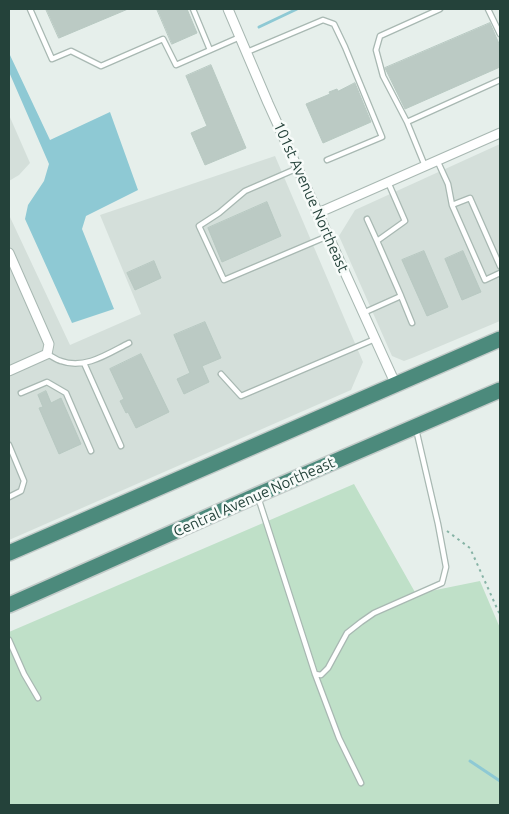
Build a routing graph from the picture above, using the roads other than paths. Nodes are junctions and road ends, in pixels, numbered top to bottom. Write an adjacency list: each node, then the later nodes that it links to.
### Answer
1 (30, 9): 8 (lane)
2 (193, 9): 8 (lane)
3 (228, 9): 7 (street, 101st Avenue Northeast)
4 (440, 9): 11 (lane)
5 (488, 9): 6 (lane)
6 (500, 34)
7 (240, 37): 8 (lane); 9 (street, 101st Avenue Northeast)
8 (210, 50)
9 (246, 52): 13 (lane); 16 (street, 101st Avenue Northeast)
10 (500, 80): 11 (lane)
11 (407, 122): 15 (lane)
12 (500, 135): 14 (street)
13 (328, 160)
14 (437, 160): 15 (street); 18 (lane)
15 (425, 166): 17 (street)
16 (298, 168): 19 (street, 101st Avenue Northeast); 21 (lane)
17 (388, 182): 19 (street); 22 (lane)
18 (452, 205): 24 (lane); 25 (lane)
19 (318, 213): 21 (street, 101st Avenue Northeast)
20 (367, 219): 22 (lane)
21 (328, 236): 27 (street, 101st Avenue Northeast)
22 (377, 241): 26 (lane)
23 (9, 253): 32 (street)
24 (500, 266)
25 (500, 273)
26 (401, 296): 27 (lane); 28 (lane)
27 (363, 313): 29 (street, 101st Avenue Northeast)
28 (412, 323)
29 (375, 339): 35 (lane); 36 (street, 101st Avenue Northeast)
30 (500, 339): 36 (highway)
31 (129, 343): 33 (lane)
32 (47, 354): 33 (lane); 34 (street)
33 (84, 363): 41 (lane)
34 (9, 371)
35 (220, 374)
36 (396, 385): 45 (highway)
37 (500, 390): 39 (highway, Central Avenue Northeast)
38 (21, 392): 42 (lane)
39 (416, 426): 43 (highway, Central Avenue Northeast); 48 (lane)
40 (9, 445): 44 (lane)
41 (121, 446)
42 (91, 451)
43 (257, 495): 46 (highway, Central Avenue Northeast); 48 (lane)
44 (9, 497)
45 (9, 553)
46 (9, 605)
47 (9, 640): 49 (lane)
48 (314, 674): 50 (lane)
49 (38, 698)
50 (361, 783)

